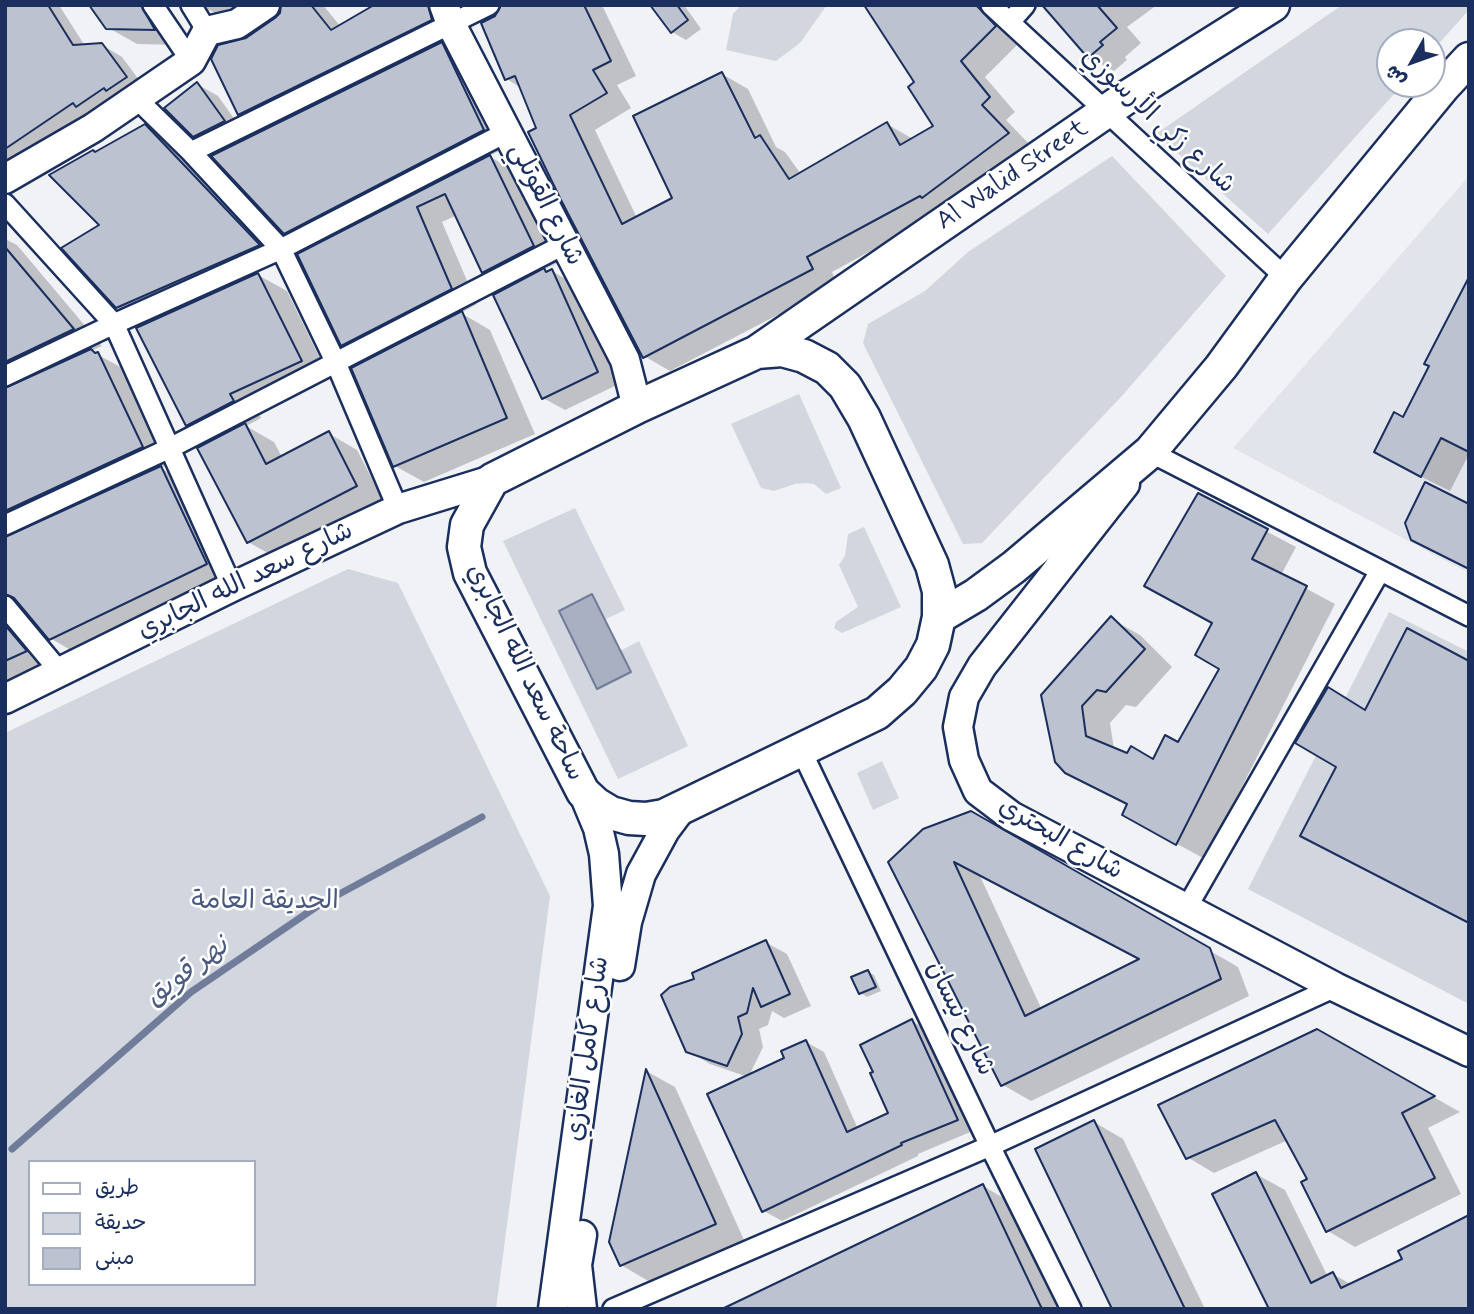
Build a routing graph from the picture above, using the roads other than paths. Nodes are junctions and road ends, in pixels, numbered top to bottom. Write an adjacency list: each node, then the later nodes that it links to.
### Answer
1 (153, 5): 13 (street)
2 (191, 5): 11 (street)
3 (265, 5): 11 (main road)
4 (489, 5): 8 (street)
5 (991, 5): 10 (street, شارع زكي الأرسوزي)
6 (1025, 5): 10 (street)
7 (1273, 5): 9 (main road, Al Walid Street)
8 (447, 15): 16 (main road, شارع القوتلي); 17 (street)
9 (1233, 18): 15 (main road, Al Walid Street)
10 (1010, 22): 15 (street, شارع زكي الأرسوزي)
11 (207, 31): 13 (main road)
12 (1469, 59): 22 (main road)
13 (191, 61): 14 (main road)
14 (137, 99): 17 (street); 18 (main road)
15 (1106, 112): 22 (street, شارع زكي الأرسوزي); 24 (main road, Al Walid Street)
16 (507, 132): 20 (main road, شارع القوتلي); 21 (street)
17 (191, 152): 21 (street)
18 (5, 179)
19 (5, 204): 23 (street)
20 (565, 244): 25 (street); 27 (main road, شارع القوتلي)
21 (281, 249): 23 (street); 25 (street)
22 (1286, 278): 29 (main road)
23 (114, 324): 26 (street); 28 (street)
24 (757, 352): 27 (main road, ساحة سعد الله الجابري); 37 (main road, ساحة سعد الله الجابري)
25 (335, 362): 28 (street); 31 (street)
26 (5, 376)
27 (637, 407): 30 (main road, ساحة سعد الله الجابري)
28 (170, 448): 32 (street); 34 (street)
29 (1150, 452): 33 (street); 37 (main road); 43 (main road, شارع البحتري)
30 (492, 480): 31 (main road, شارع سعد الله الجابري); 41 (main road, ساحة سعد الله الجابري)
31 (398, 509): 34 (main road, شارع سعد الله الجابري)
32 (5, 525)
33 (1380, 571): 36 (street); 43 (street)
34 (232, 587): 38 (main road, شارع سعد الله الجابري)
35 (5, 606): 38 (street)
36 (1469, 616)
37 (939, 617): 40 (main road, ساحة سعد الله الجابري)
38 (60, 672): 39 (main road, شارع سعد الله الجابري)
39 (5, 699)
40 (801, 750): 42 (main road, ساحة سعد الله الجابري); 46 (street, شارع نيسان)
41 (583, 792): 42 (main road, ساحة سعد الله الجابري); 47 (main road, شارع كامل الغازي)
42 (680, 810): 48 (main road, شارع كامل الغازي)
43 (1186, 909): 44 (main road, شارع البحتري)
44 (1335, 987): 45 (main road, شارع البحتري); 46 (street)
45 (1469, 1052)
46 (990, 1146): 49 (street); 50 (street, شارع نيسان)
47 (553, 1309)
48 (582, 1309)
49 (614, 1309)
50 (1072, 1309)

